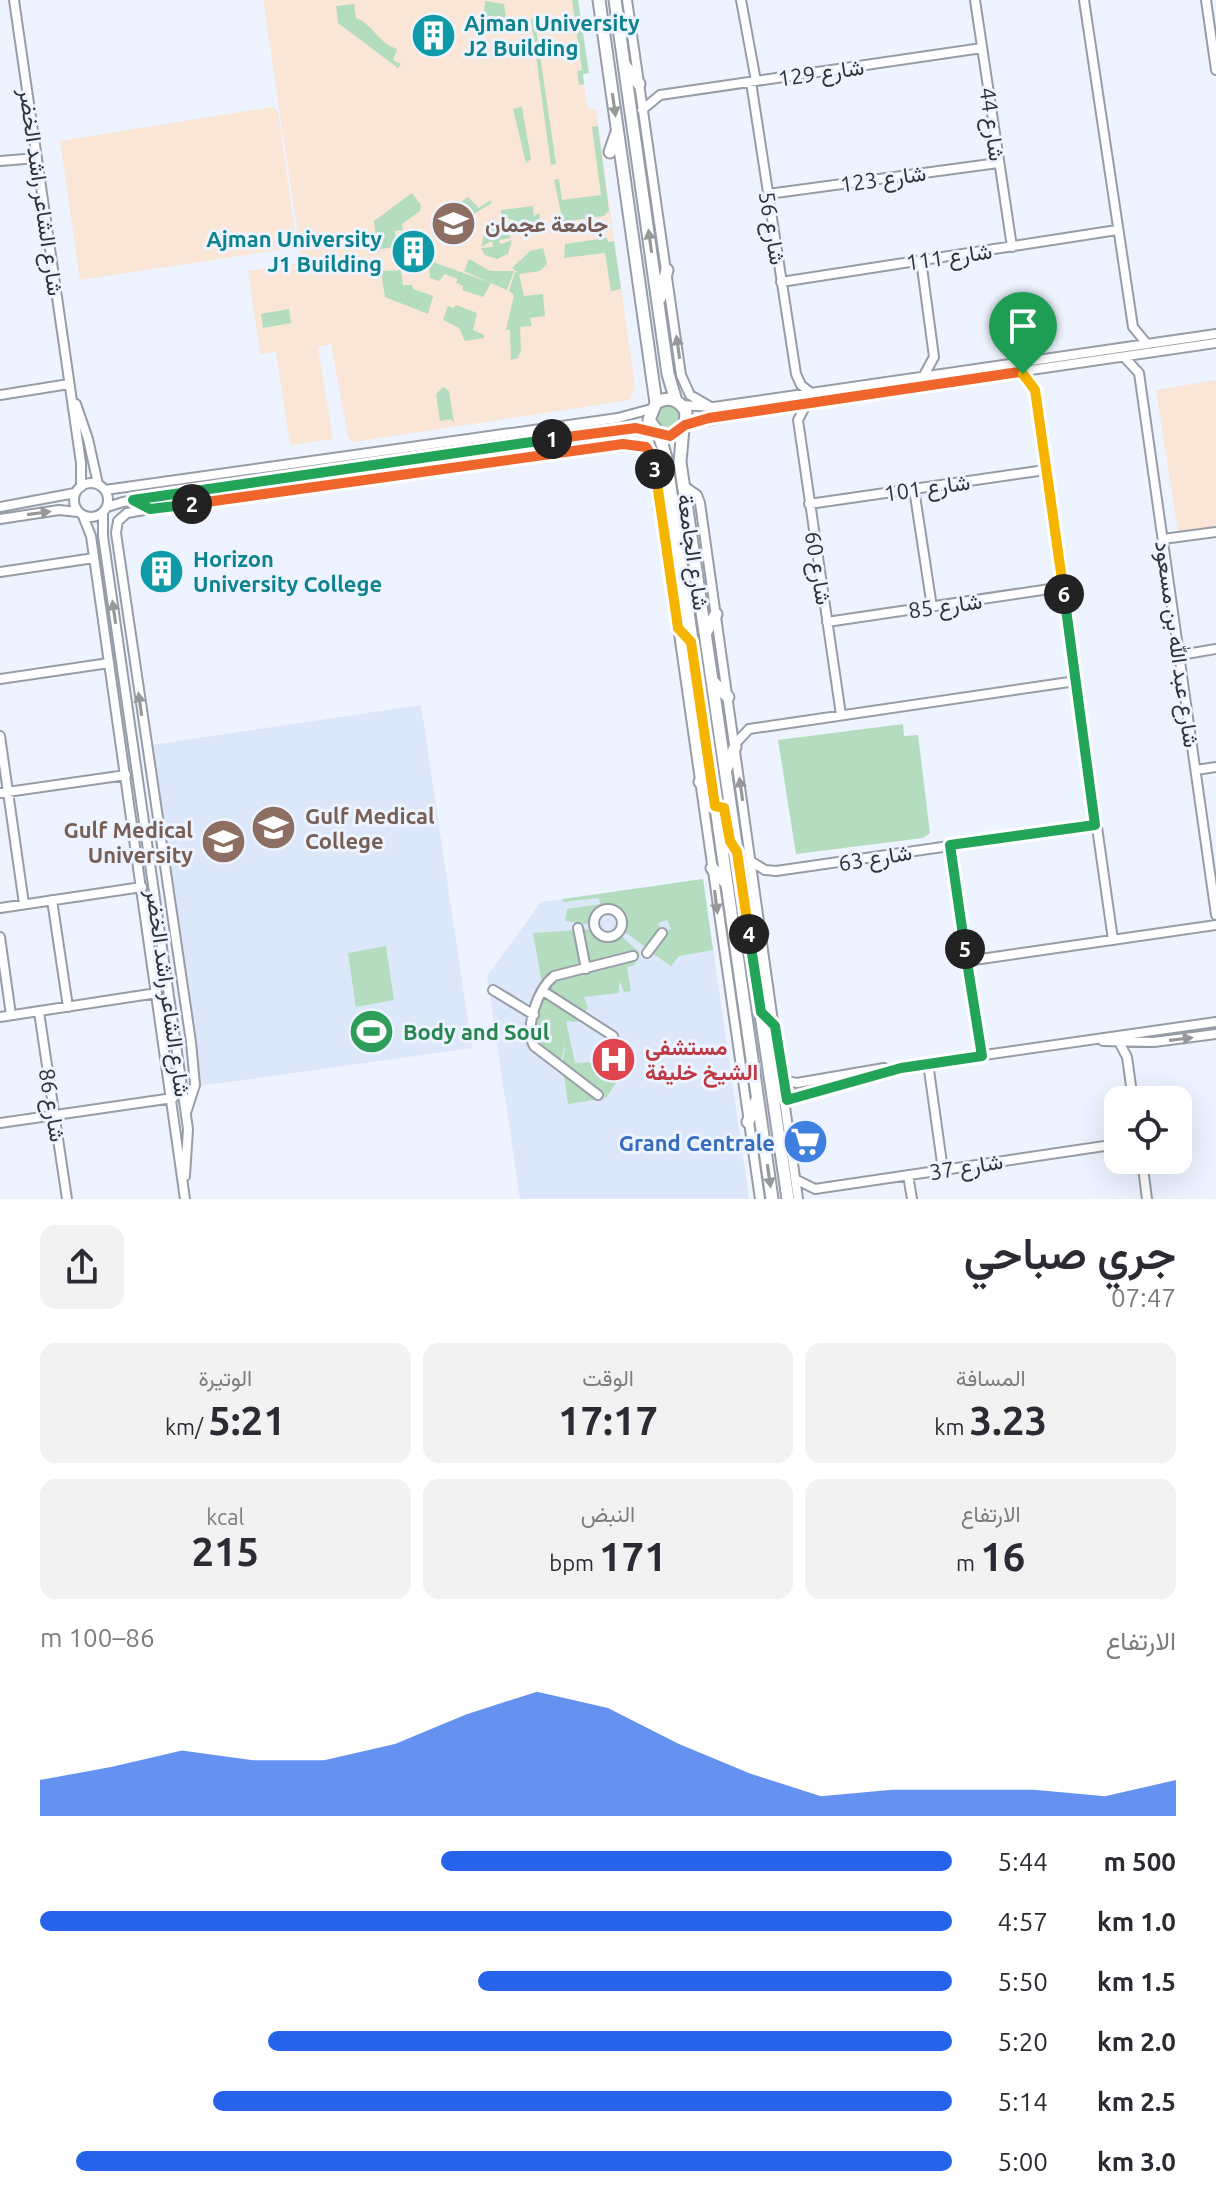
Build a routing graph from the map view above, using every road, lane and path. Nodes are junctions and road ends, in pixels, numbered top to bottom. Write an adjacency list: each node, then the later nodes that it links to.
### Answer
1 (14, 0): 19 (street, شارع الشاعر راشد الخضر)
2 (599, 0): 12 (main road)
3 (741, 0): 13 (street, شارع 56)
4 (975, 0): 8 (street, شارع 44)
5 (1084, 0): 23 (street)
6 (1206, 0): 11 (street)
7 (619, 1): 9 (main road); 14 (street)
8 (982, 48): 13 (street, شارع 129); 21 (street, شارع 44)
9 (624, 64): 14 (main road); 30 (main road, one-way to 9)
10 (598, 69): 12 (main road)
11 (1216, 70)
12 (610, 75): 17 (main road, one-way to 17)
13 (752, 82): 15 (street, شارع 129); 22 (street, شارع 56)
14 (639, 84): 15 (street); 16 (street)
15 (660, 95): 16 (street)
16 (642, 110): 26 (street)
17 (618, 131): 18 (main road); 29 (main road)
18 (610, 152)
19 (36, 156): 20 (street); 43 (street, شارع الشاعر راشد الخضر)
20 (4, 161)
21 (998, 163): 22 (street, شارع 123); 24 (street, شارع 44)
22 (768, 194): 28 (street, شارع 56)
23 (1117, 230): 24 (street, شارع 111); 31 (street)
24 (1012, 247): 25 (street, شارع 111)
25 (921, 260): 28 (street, شارع 111); 36 (street)
26 (667, 270): 30 (main road); 51 (street, one-way to 26)
27 (628, 279): 29 (main road)
28 (781, 282): 41 (street, شارع 56)
29 (643, 294): 50 (main road)
30 (659, 303): 48 (main road)
31 (1133, 327): 34 (street); 35 (street)
32 (1216, 334): 34 (street)
33 (1216, 343): 34 (street)
34 (1148, 348): 35 (street); 40 (street)
35 (1123, 352): 37 (street); 39 (street); 40 (street)
36 (934, 357): 39 (street); 42 (street)
37 (1046, 368): 38 (street); 44 (street)
38 (1019, 372): 44 (street); 49 (street)
39 (950, 373): 42 (street)
40 (1139, 373): 80 (street, شارع عبد الله بن مسعود)
41 (796, 374): 45 (street, شارع 56); 47 (street)
42 (923, 377): 45 (street)
43 (69, 384): 46 (street); 66 (street, شارع الشاعر راشد الخضر); 68 (street, شارع الشاعر راشد الخضر)
44 (1035, 390): 61 (street)
45 (811, 393): 47 (street)
46 (0, 395)
47 (783, 402): 49 (street); 51 (street); 52 (street); 53 (street)
48 (679, 403): 50 (main road); 51 (street); 53 (main road)
49 (807, 403): 52 (street)
50 (654, 406): 55 (main road); 66 (street)
51 (714, 407)
52 (798, 420): 72 (street, شارع 60)
53 (684, 426): 55 (main road); 65 (main road, شارع الجامعة)
54 (606, 432): 55 (street); 56 (street); 57 (street)
55 (657, 432): 64 (main road, شارع الجامعة)
56 (564, 438): 58 (street); 59 (street)
57 (623, 444): 58 (street); 75 (street)
58 (559, 451): 62 (street)
59 (415, 459): 60 (street); 62 (street)
60 (366, 467): 63 (street); 69 (street)
61 (1045, 470): 67 (street, شارع 101); 86 (street)
62 (426, 471): 63 (street)
63 (353, 480): 71 (street)
64 (670, 486): 75 (main road); 92 (main road, شارع الجامعة)
65 (684, 486): 88 (street); 91 (main road, شارع الجامعة)
66 (102, 487): 68 (street); 76 (street, شارع الشاعر راشد الخضر)
67 (914, 489): 72 (street, شارع 101); 87 (street)
68 (78, 490): 73 (street); 77 (street, شارع الشاعر راشد الخضر)
69 (204, 490): 70 (street); 71 (street)
70 (133, 500): 74 (street); 76 (street)
71 (217, 501): 74 (street)
72 (809, 504): 89 (street, شارع 60)
73 (0, 507)
74 (150, 509): 84 (street)
75 (660, 509): 90 (street)
76 (105, 510): 77 (street); 81 (street, شارع الشاعر راشد الخضر)
77 (81, 514): 78 (street, one-way to 77); 82 (street, شارع الشاعر راشد الخضر)
78 (0, 519)
79 (1216, 532): 80 (street)
80 (1163, 539): 94 (street, شارع عبد الله بن مسعود)
81 (106, 555): 84 (street); 107 (street, شارع الشاعر راشد الخضر, one-way to 81)
82 (94, 558): 83 (street); 95 (street, شارع الشاعر راشد الخضر)
83 (0, 572)
84 (122, 572): 85 (street); 104 (street, one-way to 84)
85 (133, 573)
86 (1063, 587): 87 (street, شارع 85); 97 (street)
87 (932, 607): 89 (street, شارع 85)
88 (716, 614): 91 (main road); 99 (street)
89 (827, 622): 100 (street, شارع 60)
90 (678, 628): 92 (main road); 112 (street)
91 (706, 632): 98 (main road, شارع الجامعة)
92 (691, 642): 106 (main road, شارع الجامعة)
93 (1216, 649): 94 (street)
94 (1180, 655): 110 (street, شارع عبد الله بن مسعود)
95 (109, 663): 96 (street); 111 (street, شارع الشاعر راشد الخضر)
96 (0, 679)
97 (1076, 681): 100 (street); 117 (street)
98 (713, 682): 99 (main road); 109 (main road, شارع الجامعة)
99 (728, 697): 101 (street)
100 (841, 715): 102 (street)
101 (732, 720): 102 (street); 105 (street)
102 (749, 729): 105 (street)
103 (0, 736): 113 (street)
104 (145, 736): 107 (street); 116 (street)
105 (735, 746): 109 (main road); 121 (street, one-way to 105)
106 (709, 763): 112 (main road); 115 (main road, شارع الجامعة)
107 (136, 764): 114 (street, شارع الشاعر راشد الخضر)
108 (1216, 767): 110 (street)
109 (726, 770): 119 (main road, شارع الجامعة)
110 (1196, 770): 124 (street, شارع عبد الله بن مسعود)
111 (126, 775): 113 (street); 125 (street, شارع الشاعر راشد الخضر)
112 (700, 782): 122 (street)
113 (4, 792): 128 (street)
114 (141, 794): 116 (street); 126 (street, شارع الشاعر راشد الخضر)
115 (715, 806): 119 (main road); 123 (main road, شارع الجامعة)
116 (158, 815): 120 (street)
117 (1095, 825): 118 (street, شارع 63); 138 (street)
118 (950, 845): 121 (street, شارع 63); 142 (street)
119 (737, 852): 141 (main road, شارع الجامعة)
120 (165, 862): 126 (street); 133 (street)
121 (752, 862): 136 (street)
122 (712, 868): 123 (main road); 173 (street, one-way to 173)
123 (727, 884): 168 (main road, شارع الجامعة)
124 (1214, 885): 131 (street, شارع عبد الله بن مسعود)
125 (142, 887): 127 (street); 146 (street, شارع الشاعر راشد الخضر)
126 (154, 887): 130 (street, شارع الشاعر راشد الخضر)
127 (52, 900): 128 (street); 147 (street)
128 (24, 904): 129 (street)
129 (0, 908)
130 (158, 911): 133 (street); 171 (street, شارع الشاعر راشد الخضر)
131 (1216, 915)
132 (1216, 925): 138 (street)
133 (175, 928): 171 (street)
134 (578, 928): 143 (street)
135 (662, 933): 139 (street)
136 (762, 933): 141 (main road); 155 (street)
137 (0, 937): 150 (street)
138 (1113, 940): 142 (street)
139 (647, 953)
140 (633, 956): 143 (street)
141 (753, 959): 149 (main road, شارع الجامعة)
142 (967, 961): 161 (street)
143 (586, 969): 145 (street)
144 (493, 990): 151 (street)
145 (543, 991): 151 (street); 156 (street)
146 (157, 993): 147 (street); 167 (street, شارع الشاعر راشد الخضر)
147 (68, 1007): 148 (street)
148 (39, 1012): 150 (street); 170 (street, شارع 86)
149 (761, 1012): 155 (main road); 186 (main road, شارع الجامعة)
150 (11, 1015): 152 (street)
151 (534, 1015): 166 (street)
152 (0, 1017)
153 (1216, 1020): 154 (street)
154 (1206, 1024): 157 (street); 158 (street)
155 (775, 1026): 164 (street)
156 (613, 1036)
157 (1213, 1036): 160 (street, one-way to 157)
158 (1090, 1040): 159 (street); 161 (street)
159 (1119, 1042): 160 (street); 163 (street)
160 (1140, 1042): 163 (street)
161 (982, 1056): 162 (street)
162 (928, 1063): 164 (street); 169 (street); 176 (street)
163 (1128, 1063): 165 (street)
164 (783, 1080): 169 (street)
165 (1131, 1086)
166 (598, 1095)
167 (173, 1098): 170 (street); 172 (street, شارع الشاعر راشد الخضر)
168 (758, 1098): 173 (main road); 185 (main road, شارع الجامعة, one-way to 185)
169 (787, 1100): 179 (street)
170 (54, 1115): 174 (street); 182 (street, شارع 86)
171 (186, 1115): 172 (street); 180 (street, شارع الشاعر راشد الخضر)
172 (176, 1120): 180 (street, شارع الشاعر راشد الخضر)
173 (748, 1122): 184 (street)
174 (0, 1123)
175 (1104, 1146): 176 (street, شارع 37)
176 (943, 1170): 178 (street, شارع 37)
177 (1144, 1174): 189 (street)
178 (908, 1175): 181 (street, شارع 37); 188 (street)
179 (796, 1180): 181 (street); 187 (street)
180 (184, 1188): 183 (street, شارع الشاعر راشد الخضر)
181 (815, 1189): 187 (street, شارع 37)
182 (67, 1199)
183 (185, 1199)
184 (760, 1199)
185 (772, 1199)
186 (788, 1199)
187 (800, 1199)
188 (912, 1199)
189 (1147, 1199)

